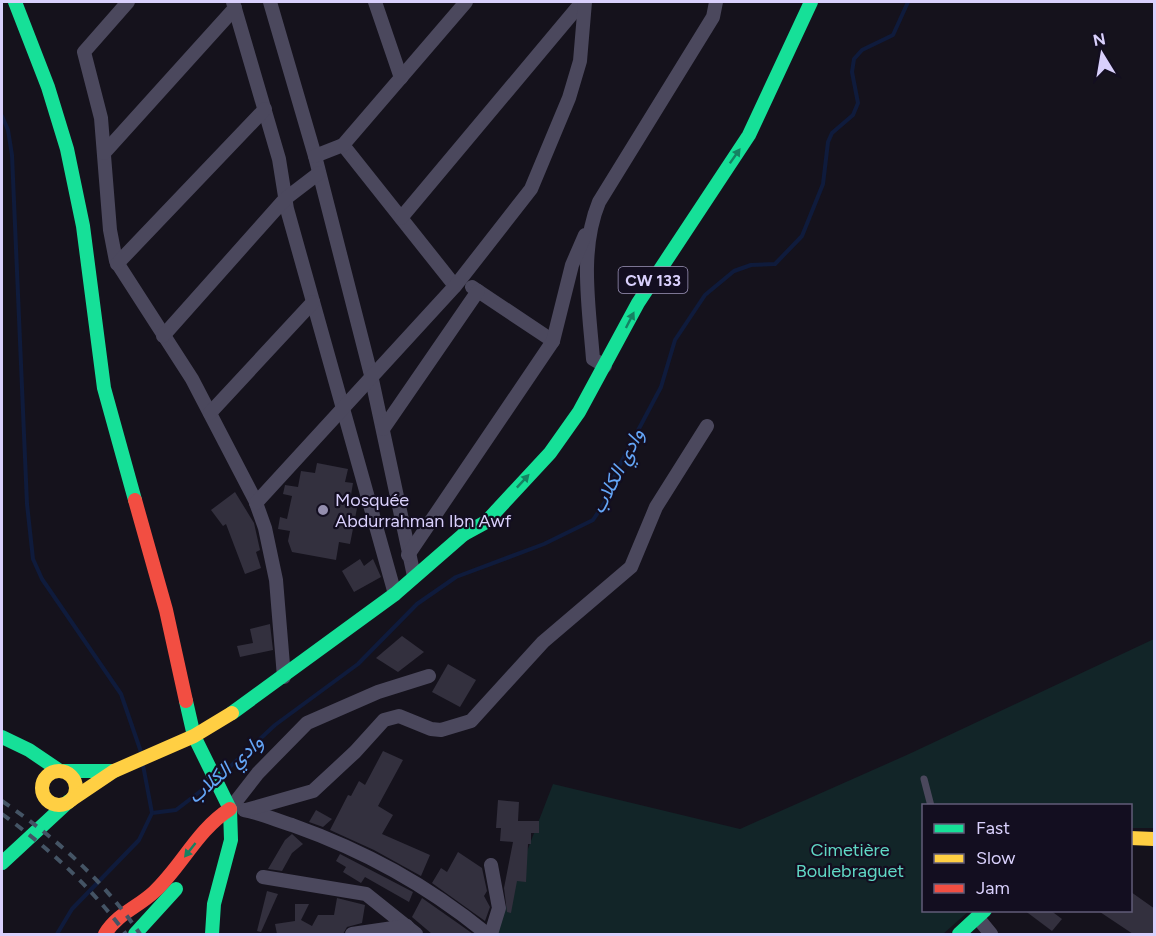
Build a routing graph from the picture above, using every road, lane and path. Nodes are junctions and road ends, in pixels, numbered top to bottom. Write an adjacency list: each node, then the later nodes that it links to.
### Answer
1 (15, 2): 21 (main road)
2 (128, 2): 14 (street)
3 (270, 2): 15 (street)
4 (375, 2): 11 (street)
5 (466, 2): 11 (street)
6 (584, 2): 19 (street); 25 (street)
7 (716, 2): 20 (street)
8 (796, 2): 17 (main road)
9 (811, 2): 31 (main road, CW 133, one-way to 9)
10 (234, 5): 12 (street); 14 (street)
11 (401, 78): 13 (street)
12 (265, 109): 18 (street); 23 (street)
13 (343, 145): 15 (street); 19 (street)
14 (104, 153): 22 (street)
15 (315, 156): 16 (street)
16 (319, 172): 18 (street); 32 (street)
17 (699, 185)
18 (285, 199): 27 (street); 28 (street)
19 (401, 218): 25 (street)
20 (591, 222): 29 (street); 30 (street)
21 (84, 228): 22 (street); 46 (main road)
22 (111, 236): 23 (street)
23 (117, 264): 28 (street)
24 (637, 278): 30 (main road, CW 133)
25 (457, 283): 26 (street); 32 (street)
26 (478, 291): 29 (street); 37 (street)
27 (313, 302): 34 (street); 35 (street)
28 (163, 336): 35 (street)
29 (553, 342): 41 (street)
30 (592, 359): 31 (street); 33 (main road, CW 133)
31 (605, 366): 40 (main road, CW 133, one-way to 31)
32 (371, 375): 34 (street); 37 (street)
33 (581, 379)
34 (343, 409): 38 (street); 43 (street)
35 (210, 413): 38 (street)
36 (707, 426): 56 (street)
37 (382, 429): 41 (street)
38 (256, 503): 45 (street)
39 (474, 515): 40 (main road, CW 133)
40 (464, 534): 42 (main road, CW 133)
41 (408, 555): 42 (street)
42 (414, 576): 43 (main road, CW 133)
43 (395, 594): 45 (main road, CW 133)
44 (429, 676): 55 (street)
45 (284, 677): 46 (main road, CW 133)
46 (194, 736): 50 (main road, CW 133); 55 (main road)
47 (2, 737): 48 (main road)
48 (29, 750): 49 (main road); 52 (main road)
49 (60, 771): 50 (main road); 52 (main road); 53 (main road)
50 (114, 771): 53 (main road)
51 (924, 779): 54 (lane)
52 (42, 790): 53 (main road); 59 (main road)
53 (70, 800): 59 (main road)
54 (930, 804)
55 (230, 809): 56 (street); 60 (main road); 67 (main road, one-way to 67); 69 (main road)
56 (246, 810): 71 (street)
57 (1132, 838): 58 (main road)
58 (1155, 838)
59 (28, 840): 61 (main road)
60 (214, 846)
61 (2, 863)
62 (491, 865): 71 (street)
63 (190, 872): 68 (main road)
64 (263, 877): 66 (street)
65 (978, 913): 72 (main road); 73 (street)
66 (412, 930): 70 (street)
67 (105, 934)
68 (135, 934)
69 (212, 934)
70 (352, 934)
71 (489, 934)
72 (959, 934)
73 (991, 934)

